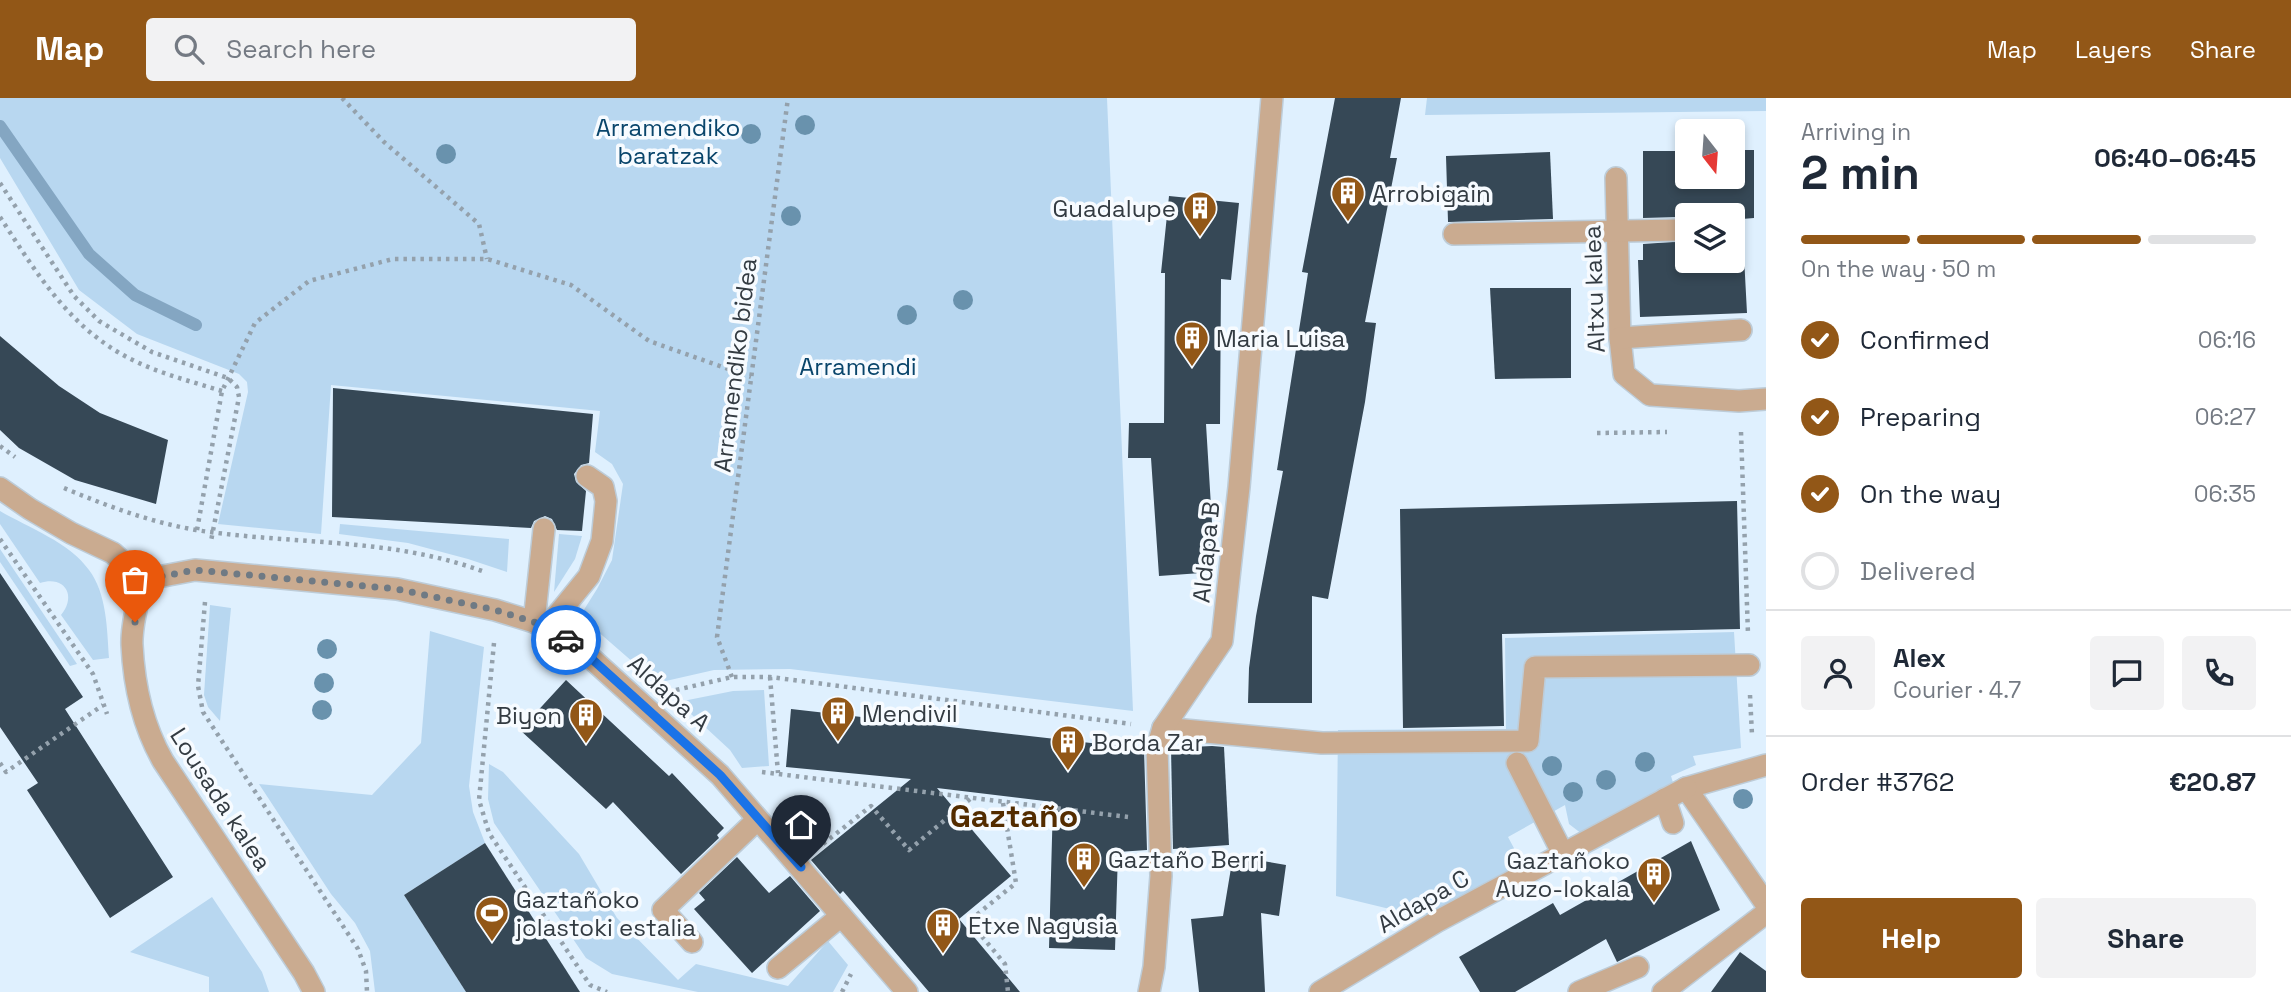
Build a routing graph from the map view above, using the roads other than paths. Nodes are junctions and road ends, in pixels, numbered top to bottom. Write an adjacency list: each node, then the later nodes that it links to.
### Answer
1 (1272, 98): 15 (street, Aldapa B)
2 (1616, 178): 4 (street, Altxu kalea)
3 (1675, 230): 4 (street)
4 (1618, 232): 5 (street); 7 (street, Altxu kalea)
5 (1454, 234)
6 (1741, 330): 7 (street)
7 (1620, 338): 8 (street, Altxu kalea)
8 (1766, 398)
9 (587, 476): 13 (street)
10 (0, 488): 12 (street)
11 (544, 529): 13 (street)
12 (142, 580): 13 (street, Aldapa A); 29 (street, Lousada kalea)
13 (540, 626): 20 (street, Aldapa A)
14 (1749, 665): 15 (street)
15 (1163, 728): 31 (street, Aldapa B)
16 (1517, 763): 22 (street)
17 (1760, 766): 18 (street, Aldapa C)
18 (1686, 788): 19 (street, Aldapa C); 23 (street)
19 (1665, 799): 21 (street); 22 (street, Aldapa C)
20 (758, 820): 25 (street, Aldapa A); 26 (street)
21 (1673, 823)
22 (1563, 854): 32 (street, Aldapa C)
23 (1766, 904)
24 (1766, 913): 34 (street)
25 (841, 916): 28 (street); 30 (street, Aldapa A)
26 (692, 942)
27 (1638, 967): 33 (street)
28 (778, 968)
29 (314, 992)
30 (906, 992)
31 (1149, 992)
32 (1320, 992)
33 (1579, 992)
34 (1663, 992)

